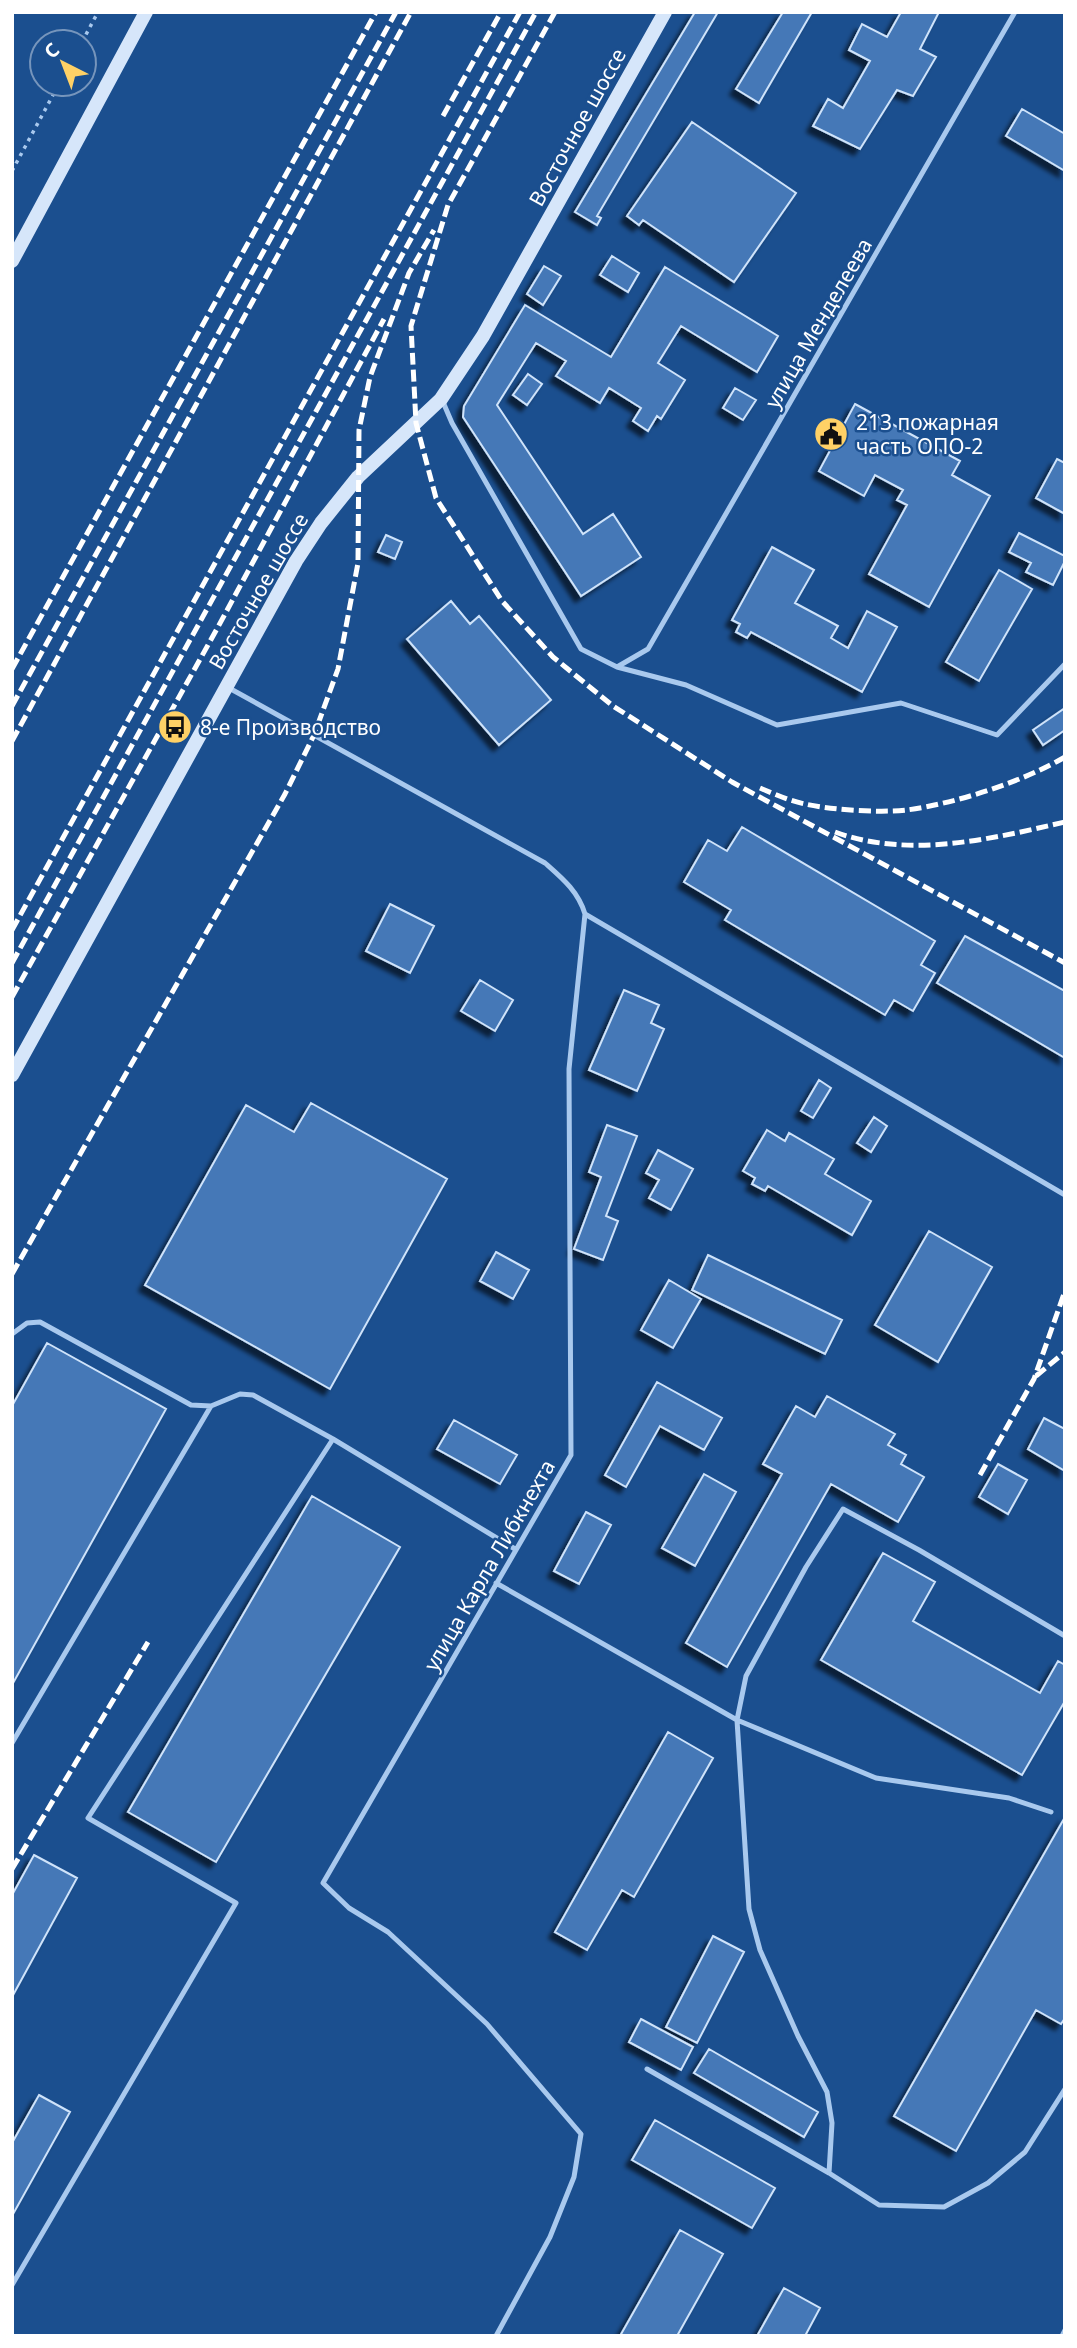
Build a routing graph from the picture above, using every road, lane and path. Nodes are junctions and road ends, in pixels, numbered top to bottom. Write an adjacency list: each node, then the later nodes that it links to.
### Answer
1 (98, 12): 5 (path)
2 (146, 12): 8 (street)
3 (665, 12): 9 (street, Восточное шоссе)
4 (1015, 12): 11 (lane, улица Менделеева)
5 (89, 28)
6 (51, 98): 7 (path)
7 (12, 171)
8 (12, 261)
9 (441, 399): 11 (lane); 12 (street, Восточное шоссе)
10 (1065, 664): 11 (lane)
11 (617, 667)
12 (226, 686): 13 (lane); 14 (street, Восточное шоссе)
13 (585, 914): 15 (lane); 19 (lane, улица Карла Либкнехта)
14 (12, 1075)
15 (1065, 1195)
16 (12, 1334): 17 (lane)
17 (211, 1406): 18 (lane); 23 (lane)
18 (333, 1439): 19 (lane); 28 (lane)
19 (515, 1549): 20 (lane, улица Карла Либкнехта)
20 (496, 1583): 22 (lane); 30 (lane, улица Карла Либкнехта)
21 (1065, 1636): 22 (lane)
22 (737, 1720): 24 (lane); 27 (lane)
23 (12, 1743)
24 (1051, 1812)
25 (647, 2069): 27 (lane)
26 (1065, 2089): 27 (lane)
27 (829, 2173)
28 (12, 2285)
29 (1065, 2330): 31 (lane)
30 (496, 2336)
31 (1062, 2336)

